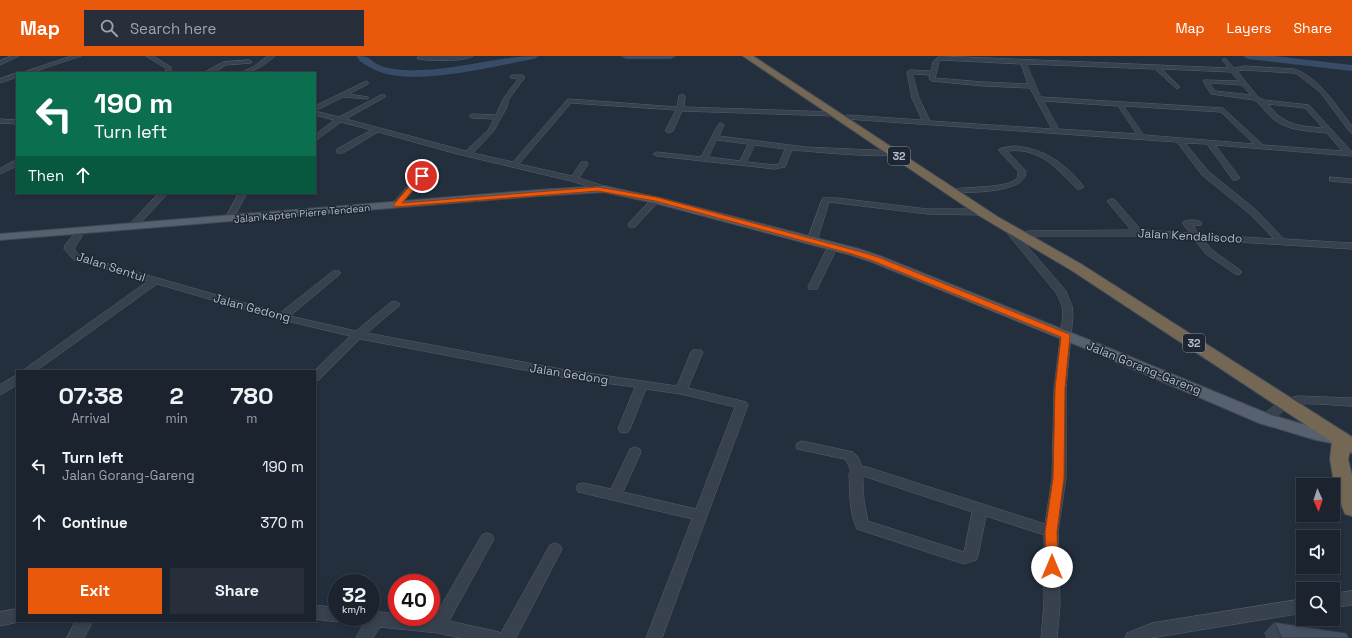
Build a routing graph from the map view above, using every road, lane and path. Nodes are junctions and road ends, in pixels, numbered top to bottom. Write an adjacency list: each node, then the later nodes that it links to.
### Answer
1 (16, 56): 13 (street)
2 (78, 56): 17 (street)
3 (149, 56): 18 (street)
4 (272, 56): 20 (street)
5 (470, 56): 6 (street)
6 (452, 57): 8 (street)
7 (954, 57): 12 (street); 23 (street)
8 (420, 58)
9 (754, 58): 25 (highway, 32)
10 (1225, 60): 15 (street)
11 (249, 62): 19 (street)
12 (1023, 62): 14 (street); 29 (street)
13 (0, 63)
14 (1158, 69): 15 (street); 16 (street); 22 (street); 30 (street)
15 (1234, 70): 28 (street); 55 (street)
16 (1147, 71)
17 (27, 72)
18 (168, 72)
19 (208, 72)
20 (245, 72)
21 (16, 75): 26 (street)
22 (1218, 75)
23 (933, 76): 29 (street); 50 (street)
24 (513, 77): 45 (street)
25 (787, 79): 43 (highway, 32); 46 (highway, 32)
26 (0, 81)
27 (366, 83): 31 (street)
28 (1244, 83): 36 (street); 36 (street)
29 (1032, 86): 35 (street)
30 (1177, 87)
31 (343, 95): 34 (street); 39 (street)
32 (383, 96): 47 (street)
33 (682, 96): 40 (street)
34 (366, 98)
35 (1038, 99): 38 (street); 56 (street)
36 (1259, 100): 54 (street); 54 (street)
37 (1241, 101): 41 (street)
38 (1119, 103): 41 (street); 58 (street)
39 (316, 108)
40 (680, 109): 43 (street); 53 (street); 72 (street)
41 (1223, 110): 63 (street)
42 (316, 113): 47 (street)
43 (835, 114): 67 (highway, 32)
44 (472, 116): 45 (street)
45 (499, 117): 66 (street)
46 (847, 117): 50 (street); 83 (highway, 32)
47 (339, 120): 52 (street); 59 (street)
48 (0, 121): 49 (street)
49 (16, 122)
50 (927, 122): 56 (street)
51 (722, 125): 57 (street)
52 (376, 130): 65 (street); 66 (street)
53 (669, 131)
54 (1330, 131): 69 (street)
55 (1352, 131)
56 (1057, 132): 58 (street)
57 (715, 137): 62 (street); 70 (street)
58 (1142, 137): 60 (street)
59 (316, 138)
60 (1179, 140): 61 (street); 101 (street)
61 (1210, 143): 63 (street); 77 (street)
62 (752, 144): 64 (street); 74 (street)
63 (1261, 147): 69 (street)
64 (789, 148): 67 (street); 74 (street)
65 (340, 151)
66 (468, 153): 72 (street)
67 (896, 153): 83 (highway, 32)
68 (657, 154): 70 (street)
69 (1351, 154)
70 (704, 159): 74 (street)
71 (16, 164): 76 (street)
72 (515, 164): 78 (street)
73 (584, 164): 78 (street)
74 (742, 164)
75 (430, 166): 88 (street)
76 (0, 172)
77 (1236, 178)
78 (574, 179): 82 (street)
79 (1333, 179): 80 (street)
80 (1352, 181)
81 (1080, 188): 83 (street)
82 (604, 189): 86 (main road, Jalan Gorang-Gareng); 88 (main road, Jalan Kapten Pierre Tendean)
83 (956, 190): 89 (highway, 32); 97 (highway, 32)
84 (163, 194): 93 (street)
85 (243, 194): 90 (street)
86 (656, 200): 92 (street); 100 (main road, Jalan Gorang-Gareng)
87 (1111, 201): 96 (street)
88 (396, 205): 90 (main road, Jalan Kapten Pierre Tendean)
89 (982, 212): 94 (highway, 32); 100 (street)
90 (229, 219): 93 (main road, Jalan Kapten Pierre Tendean)
91 (1198, 223): 99 (street)
92 (632, 225)
93 (133, 226): 95 (main road, Jalan Kapten Pierre Tendean)
94 (1007, 228): 104 (highway, 32); 112 (street)
95 (81, 231): 98 (main road, Jalan Kapten Pierre Tendean); 107 (street, Jalan Sentul)
96 (1138, 233): 97 (street, Jalan Kendalisodo); 99 (street, Jalan Kendalisodo)
97 (1028, 234): 104 (highway, 32)
98 (0, 237)
99 (1196, 237): 101 (street, Jalan Kendalisodo); 105 (street)
100 (812, 241): 102 (main road, Jalan Gorang-Gareng)
101 (1282, 241): 103 (street, Jalan Kendalisodo)
102 (833, 246): 108 (street); 112 (main road, Jalan Gorang-Gareng)
103 (1352, 246)
104 (1045, 248): 121 (highway, 32)
105 (1237, 272)
106 (336, 273): 110 (street)
107 (155, 281): 110 (street, Jalan Gedong); 114 (street)
108 (813, 287)
109 (395, 304): 111 (street)
110 (282, 317): 111 (street, Jalan Gedong)
111 (358, 335): 115 (street); 117 (street, Jalan Gedong)
112 (1066, 336): 122 (main road, Jalan Gorang-Gareng); 133 (street)
113 (697, 352): 119 (street)
114 (29, 370)
115 (316, 376)
116 (16, 380): 118 (street)
117 (642, 385): 119 (street, Jalan Gedong); 123 (street)
118 (2, 388)
119 (681, 390): 132 (street, Jalan Gedong)
120 (1352, 402): 121 (street)
121 (1286, 403): 122 (street); 124 (highway, 32)
122 (1266, 419): 124 (main road, Jalan Gorang-Gareng)
123 (624, 429)
124 (1347, 443): 131 (highway)
125 (802, 446): 127 (street)
126 (635, 452): 129 (street)
127 (858, 472): 130 (street); 130 (street)
128 (583, 488): 129 (street)
129 (615, 494): 132 (street)
130 (980, 508): 133 (street)
131 (1352, 508)
132 (700, 515): 151 (street, Jalan Gedong)
133 (1051, 532): 152 (street)
134 (487, 538): 144 (street)
135 (555, 549): 150 (street)
136 (1352, 598): 137 (street)
137 (1340, 600)
138 (1296, 607): 153 (street)
139 (316, 612): 140 (street)
140 (328, 613)
141 (16, 616): 142 (street)
142 (0, 619)
143 (84, 622): 147 (street)
144 (440, 622)
145 (372, 626): 148 (street)
146 (438, 626): 149 (street)
147 (75, 638)
148 (364, 638)
149 (495, 638)
150 (507, 638)
151 (654, 638)
152 (1049, 638)
153 (1133, 638)

